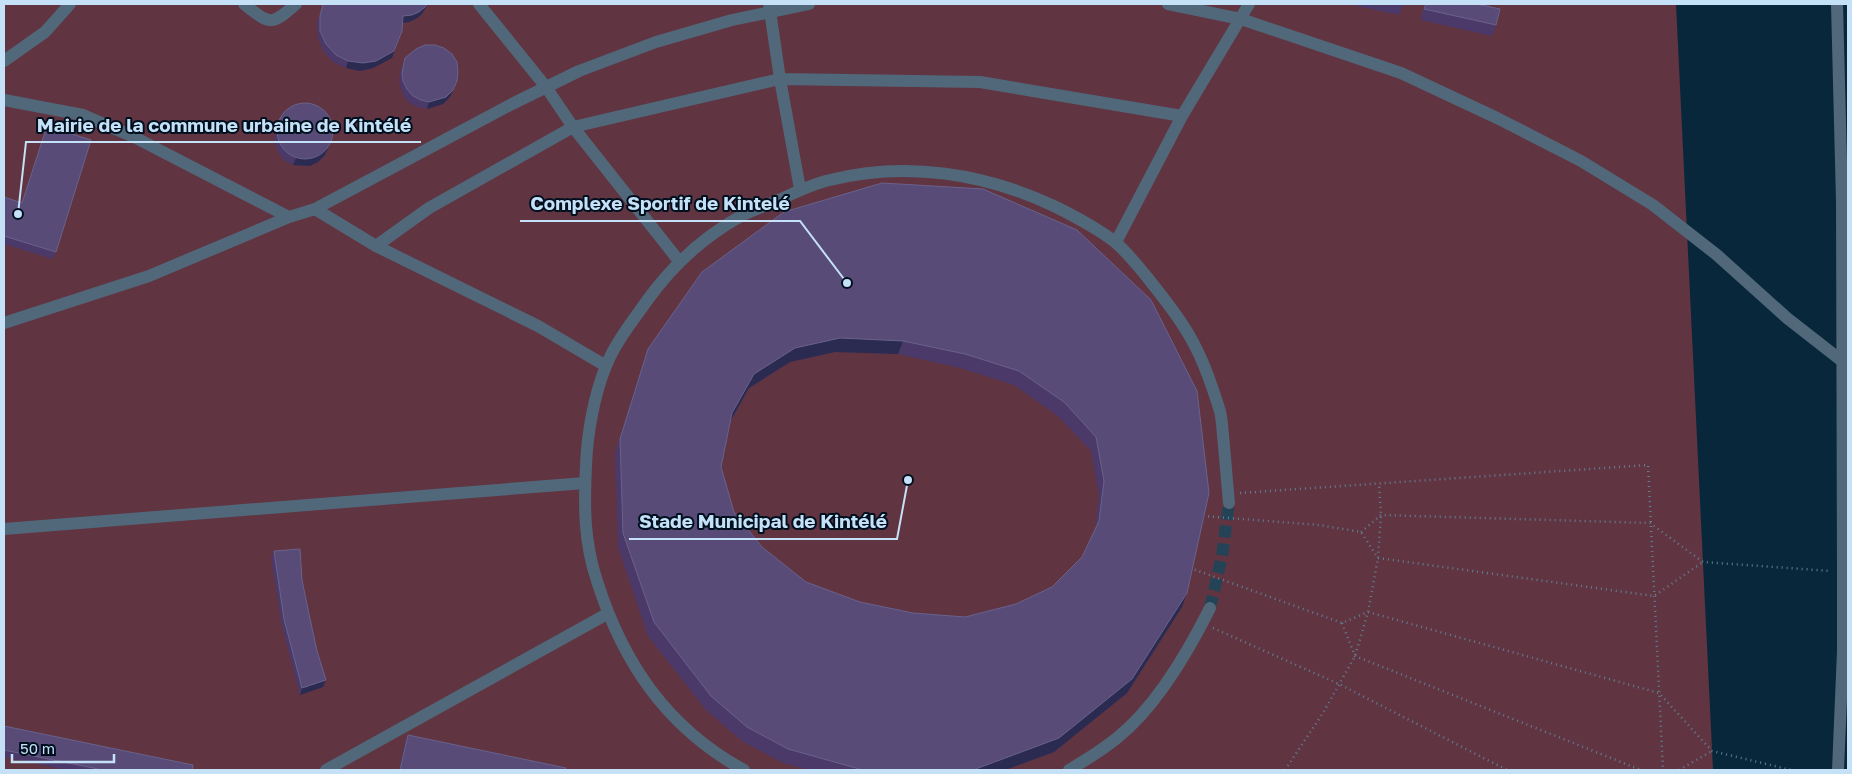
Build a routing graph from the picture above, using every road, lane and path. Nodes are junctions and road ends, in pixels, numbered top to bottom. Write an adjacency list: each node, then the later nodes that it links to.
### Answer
1 (70, 4): 11 (street)
2 (244, 4): 3 (street)
3 (296, 4)
4 (479, 4): 13 (street)
5 (809, 4): 9 (street)
6 (1168, 4): 10 (street)
7 (1249, 4): 10 (street)
8 (1837, 4): 24 (street)
9 (769, 8): 12 (street); 13 (street)
10 (1240, 19): 15 (street); 24 (street)
11 (4, 61)
12 (780, 79): 15 (street); 16 (street); 17 (street)
13 (546, 88): 16 (street); 18 (street)
14 (4, 100): 19 (street)
15 (1182, 116): 20 (street)
16 (572, 127): 21 (street); 22 (street)
17 (800, 189): 20 (street); 22 (street)
18 (314, 209): 19 (street); 21 (street)
19 (289, 217): 23 (street)
20 (1116, 242): 28 (street)
21 (376, 246): 25 (street)
22 (679, 261): 25 (street)
23 (4, 323)
24 (1842, 361): 37 (street)
25 (606, 366): 27 (street)
26 (1379, 482): 28 (path); 29 (path); 31 (path)
27 (585, 484): 32 (street); 41 (street)
28 (1229, 498)
29 (1381, 515): 31 (path); 33 (path); 34 (path)
30 (1202, 516): 33 (path)
31 (1650, 523): 35 (path); 38 (path)
32 (4, 529)
33 (1361, 532): 34 (path)
34 (1378, 558): 38 (path); 40 (path)
35 (1703, 562): 37 (path); 38 (path)
36 (1190, 568): 43 (path)
37 (1843, 572): 57 (street)
38 (1654, 596): 46 (path)
39 (1210, 608): 42 (street)
40 (1368, 612): 43 (path); 44 (path); 46 (path)
41 (607, 614): 48 (street); 49 (street)
42 (1202, 623): 45 (path); 50 (street)
43 (1342, 623): 44 (path)
44 (1355, 656): 45 (path); 53 (path)
45 (1339, 684): 51 (path); 52 (path)
46 (1658, 693): 47 (path); 54 (path)
47 (1712, 751): 55 (path); 56 (path)
48 (326, 770)
49 (744, 770)
50 (1069, 770)
51 (1285, 770)
52 (1507, 770)
53 (1641, 770)
54 (1663, 770)
55 (1679, 770)
56 (1791, 770)
57 (1838, 770)

